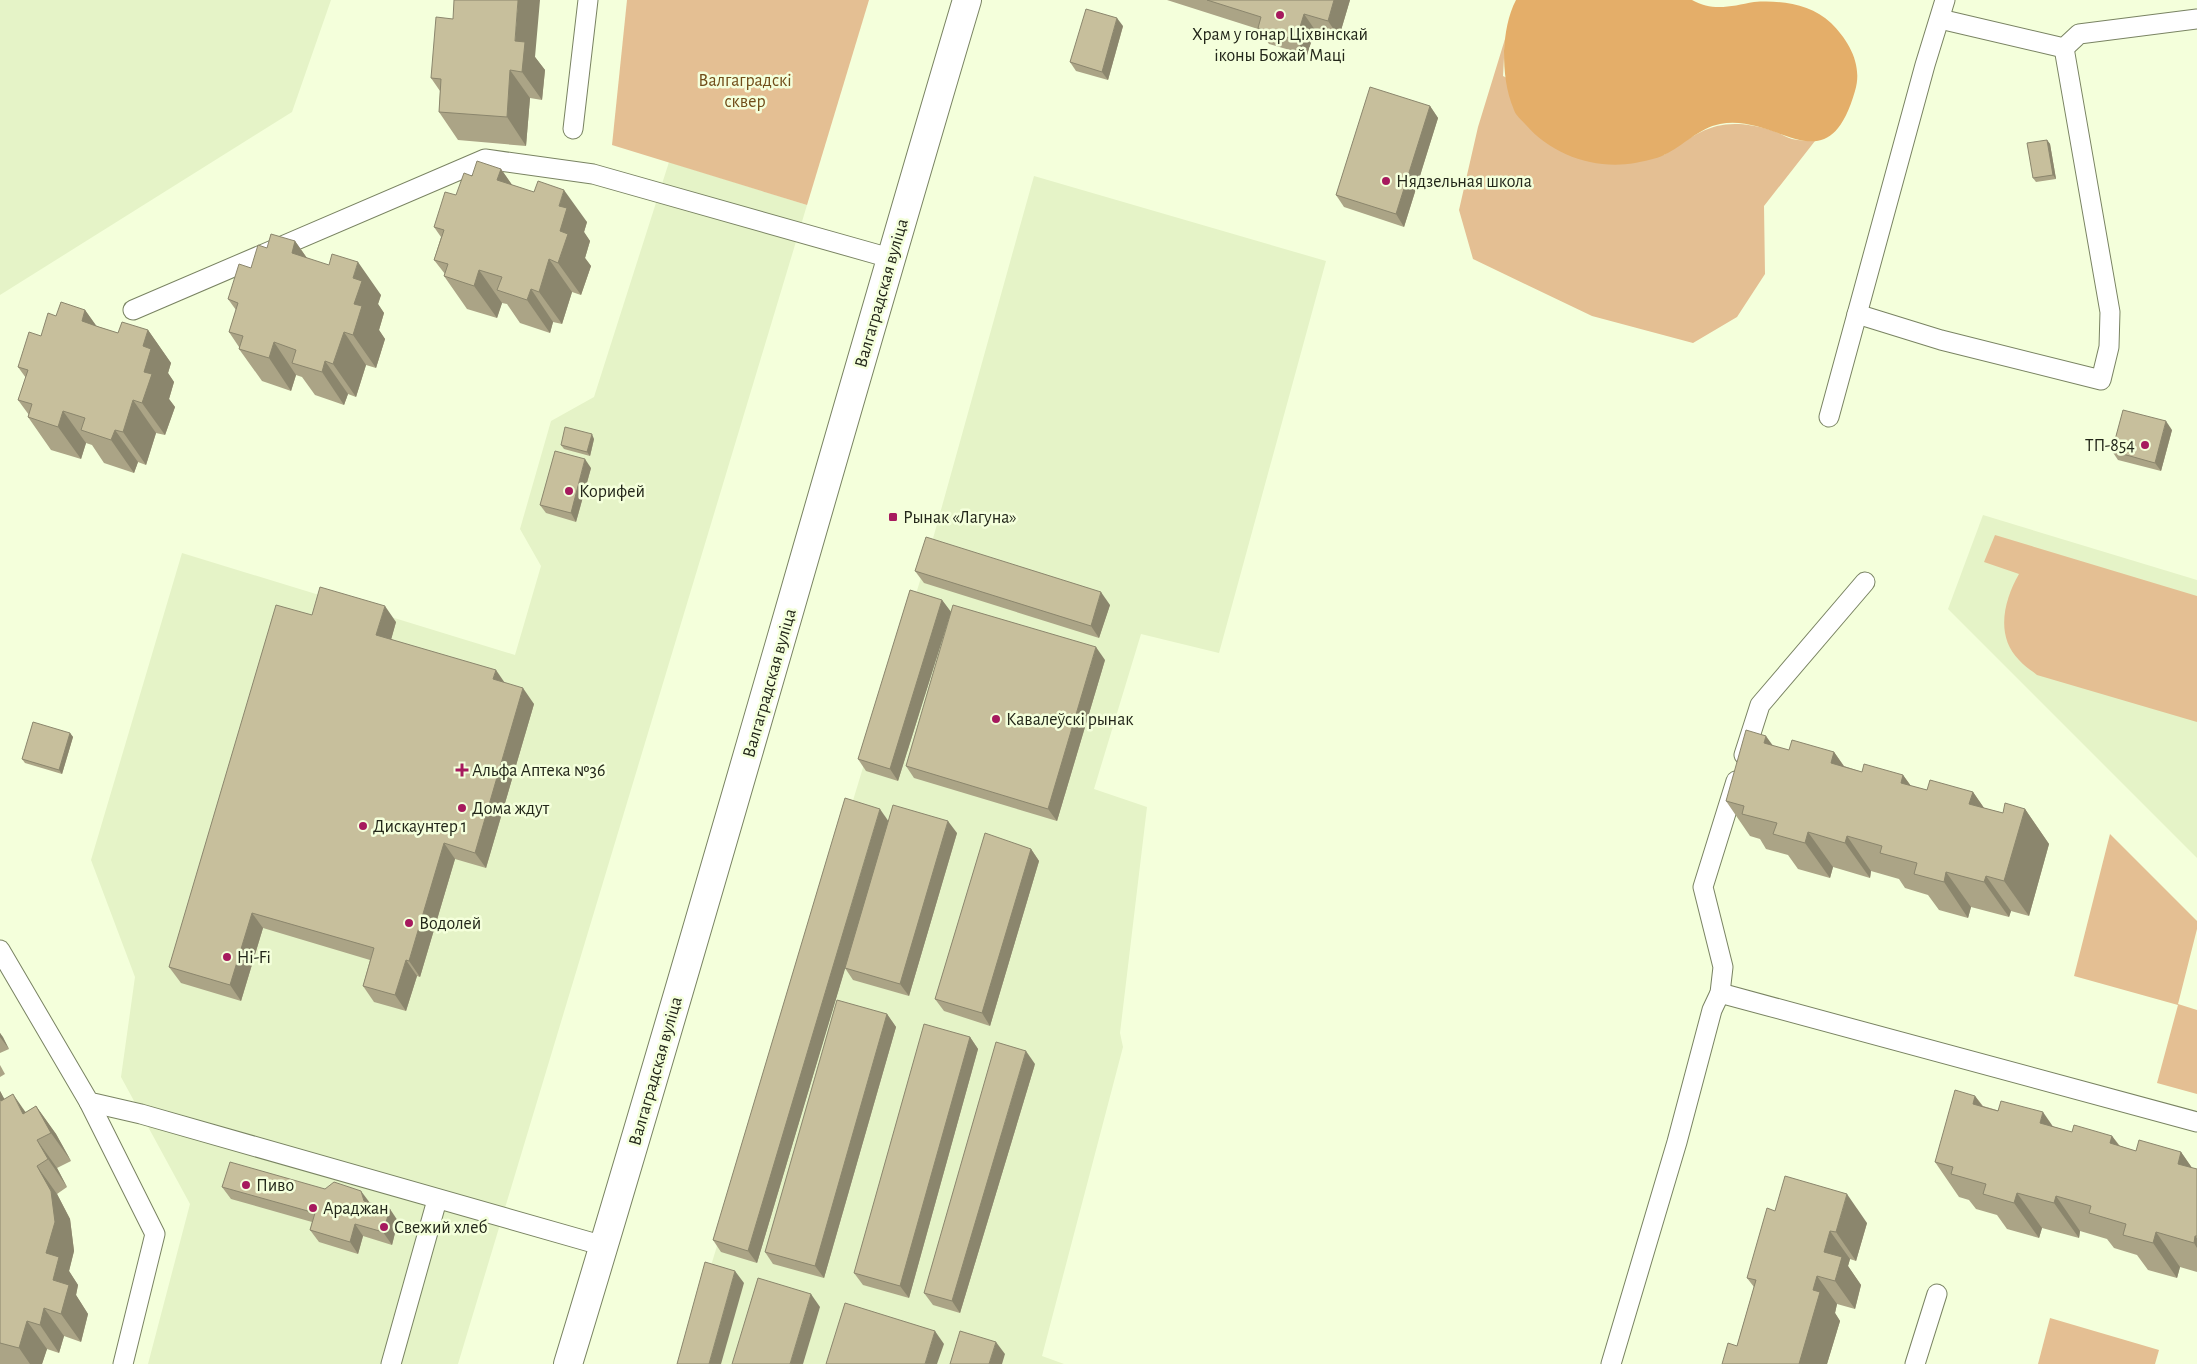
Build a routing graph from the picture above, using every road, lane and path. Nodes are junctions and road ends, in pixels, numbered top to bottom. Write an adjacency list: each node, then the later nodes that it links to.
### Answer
1 (588, 0): 7 (lane)
2 (967, 0): 8 (main road, Валгаградская вуліца)
3 (1945, 0): 4 (lane)
4 (1940, 19): 6 (lane); 10 (lane)
5 (2197, 19): 6 (lane)
6 (2064, 48): 10 (lane)
7 (573, 129)
8 (890, 258): 9 (lane); 18 (main road, Валгаградская вуліца)
9 (133, 310)
10 (1857, 314): 11 (lane)
11 (1829, 417)
12 (1866, 582): 14 (lane)
13 (0, 950): 15 (lane)
14 (1720, 992): 16 (lane); 23 (lane)
15 (89, 1102): 17 (lane); 20 (lane)
16 (2197, 1122)
17 (437, 1200): 18 (lane); 21 (lane)
18 (604, 1246): 22 (main road, Валгаградская вуліца)
19 (1937, 1294): 24 (lane)
20 (123, 1364)
21 (391, 1364)
22 (568, 1364)
23 (1611, 1364)
24 (1915, 1364)

